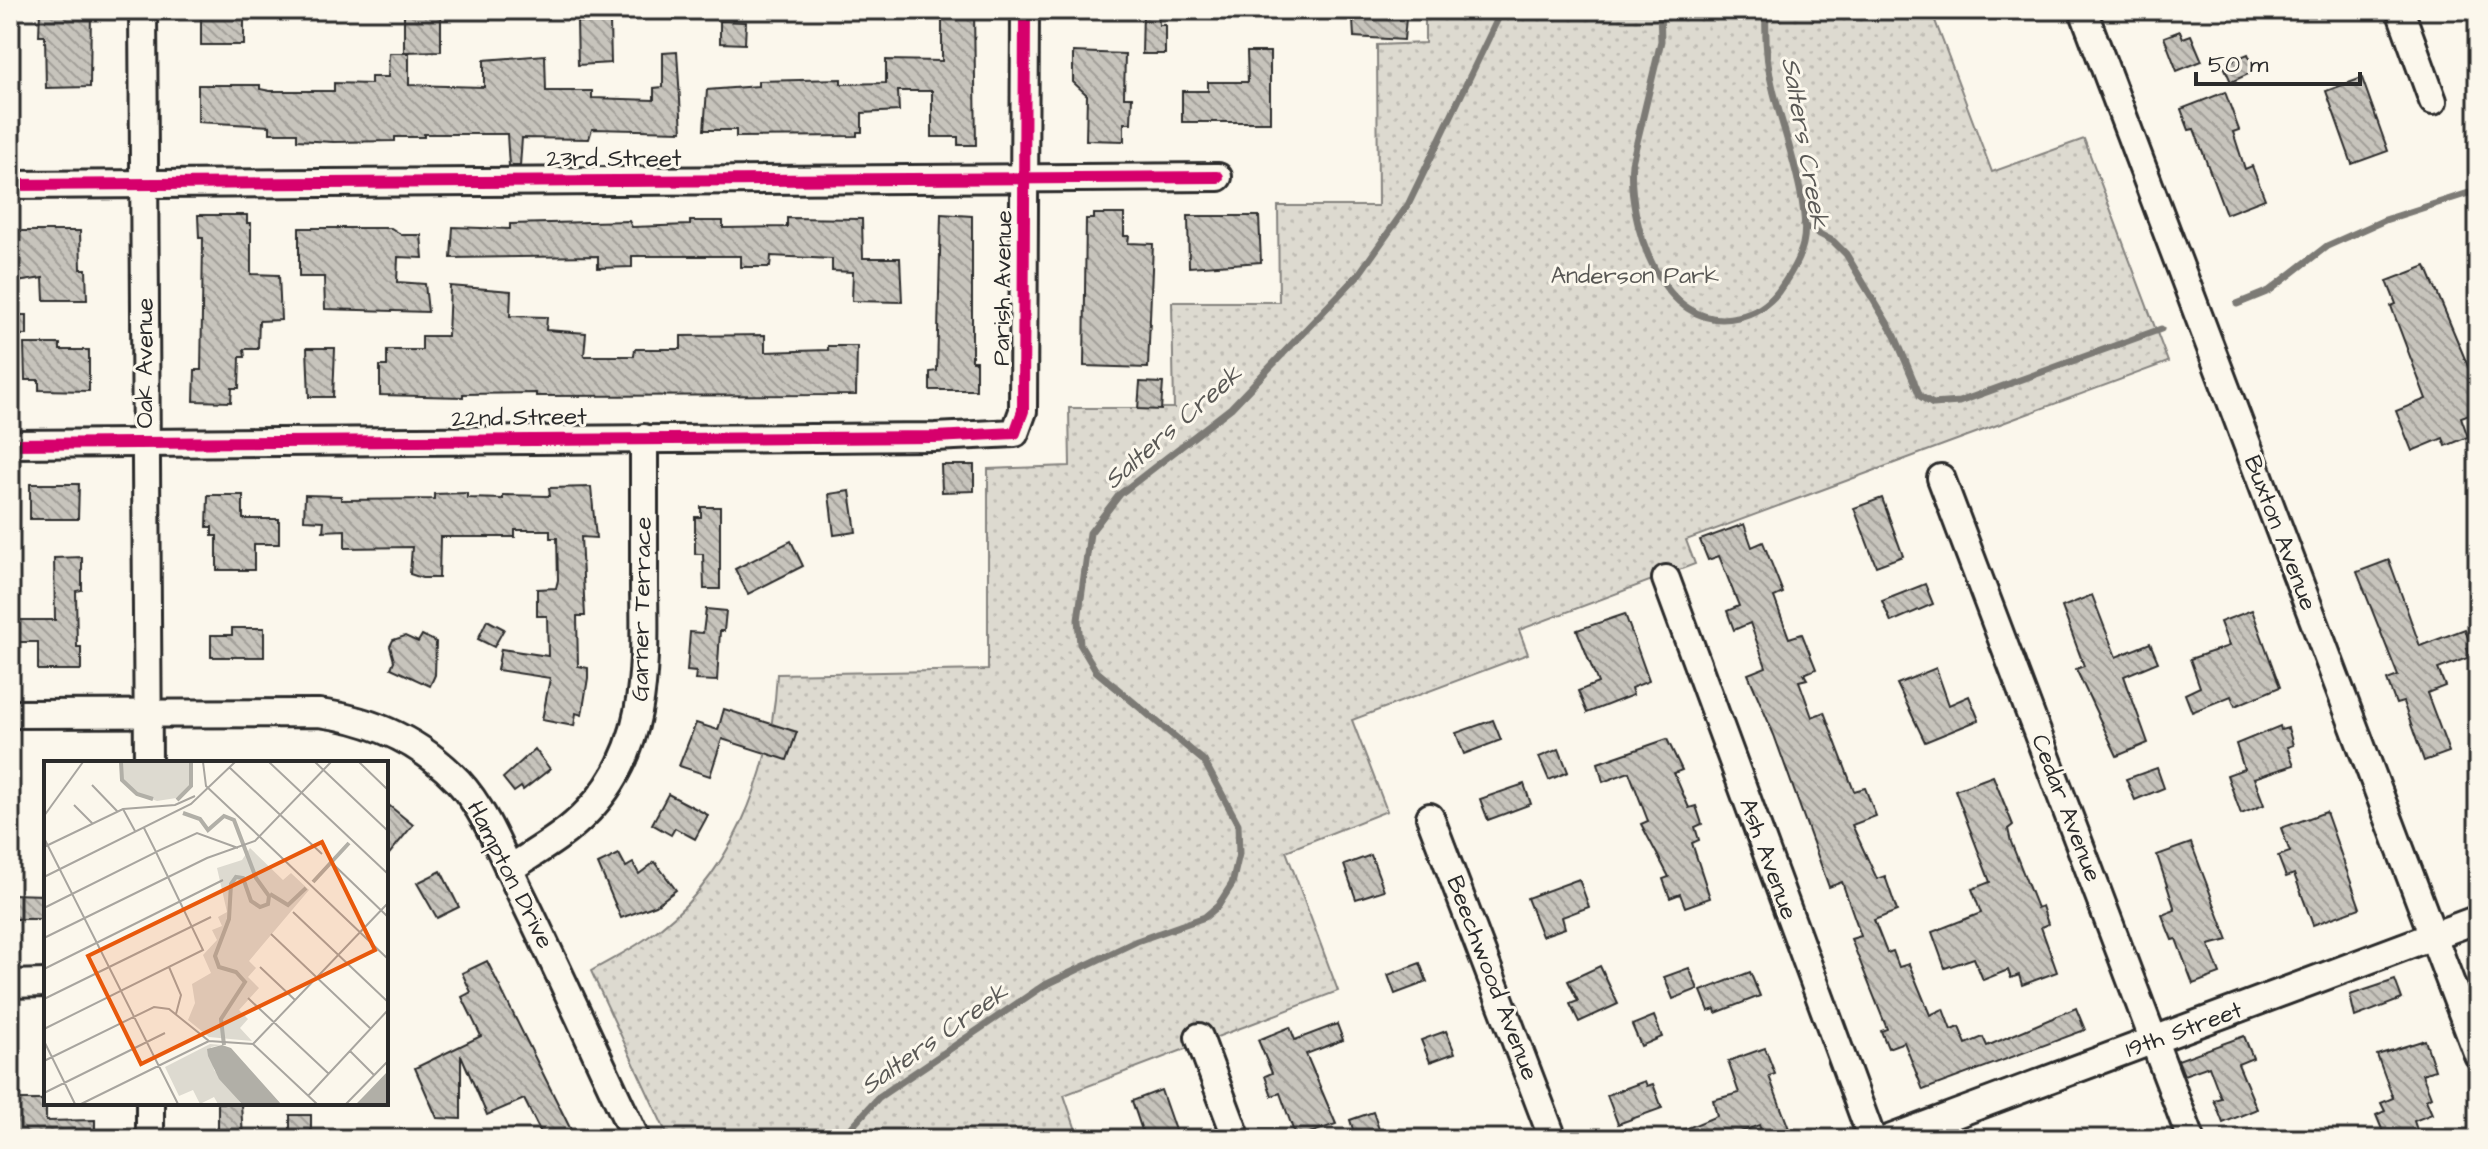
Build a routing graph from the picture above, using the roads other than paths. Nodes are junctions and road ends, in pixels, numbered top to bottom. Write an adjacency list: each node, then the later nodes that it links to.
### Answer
1 (143, 10): 8 (street, Oak Avenue)
2 (1025, 10): 7 (street, Parish Avenue)
3 (2083, 10): 22 (street, Buxton Avenue)
4 (2400, 10): 5 (street)
5 (2433, 101)
6 (1218, 177): 7 (street, 23rd Street)
7 (1027, 179): 8 (street, 23rd Street); 10 (street, Parish Avenue)
8 (145, 184): 9 (street, 23rd Street); 13 (street, Oak Avenue)
9 (10, 185)
10 (1022, 423): 11 (street, 22nd Street)
11 (644, 438): 13 (street, 22nd Street); 20 (street, Garner Terrace)
12 (10, 444): 13 (street, 22nd Street)
13 (146, 444): 16 (street, Oak Avenue)
14 (1941, 478): 26 (street, Cedar Avenue)
15 (1666, 579): 33 (street, Ash Avenue)
16 (148, 713): 17 (street, Hampton Drive); 18 (street, Oak Avenue); 20 (street, Hampton Drive)
17 (10, 714)
18 (148, 761)
19 (1430, 817): 32 (street, Beechwood Avenue)
20 (509, 869): 30 (street, Hampton Drive)
21 (2478, 919): 22 (street, 19th Street)
22 (2433, 935): 26 (street, 19th Street); 27 (street, Buxton Avenue)
23 (44, 983): 24 (street)
24 (10, 984)
25 (1199, 1037): 31 (street)
26 (2155, 1040): 34 (street, 19th Street); 35 (street, Cedar Avenue)
27 (2478, 1055)
28 (150, 1105): 29 (street)
29 (150, 1139)
30 (636, 1139)
31 (1237, 1139)
32 (1553, 1139)
33 (1872, 1139)
34 (1889, 1139)
35 (2191, 1139)

